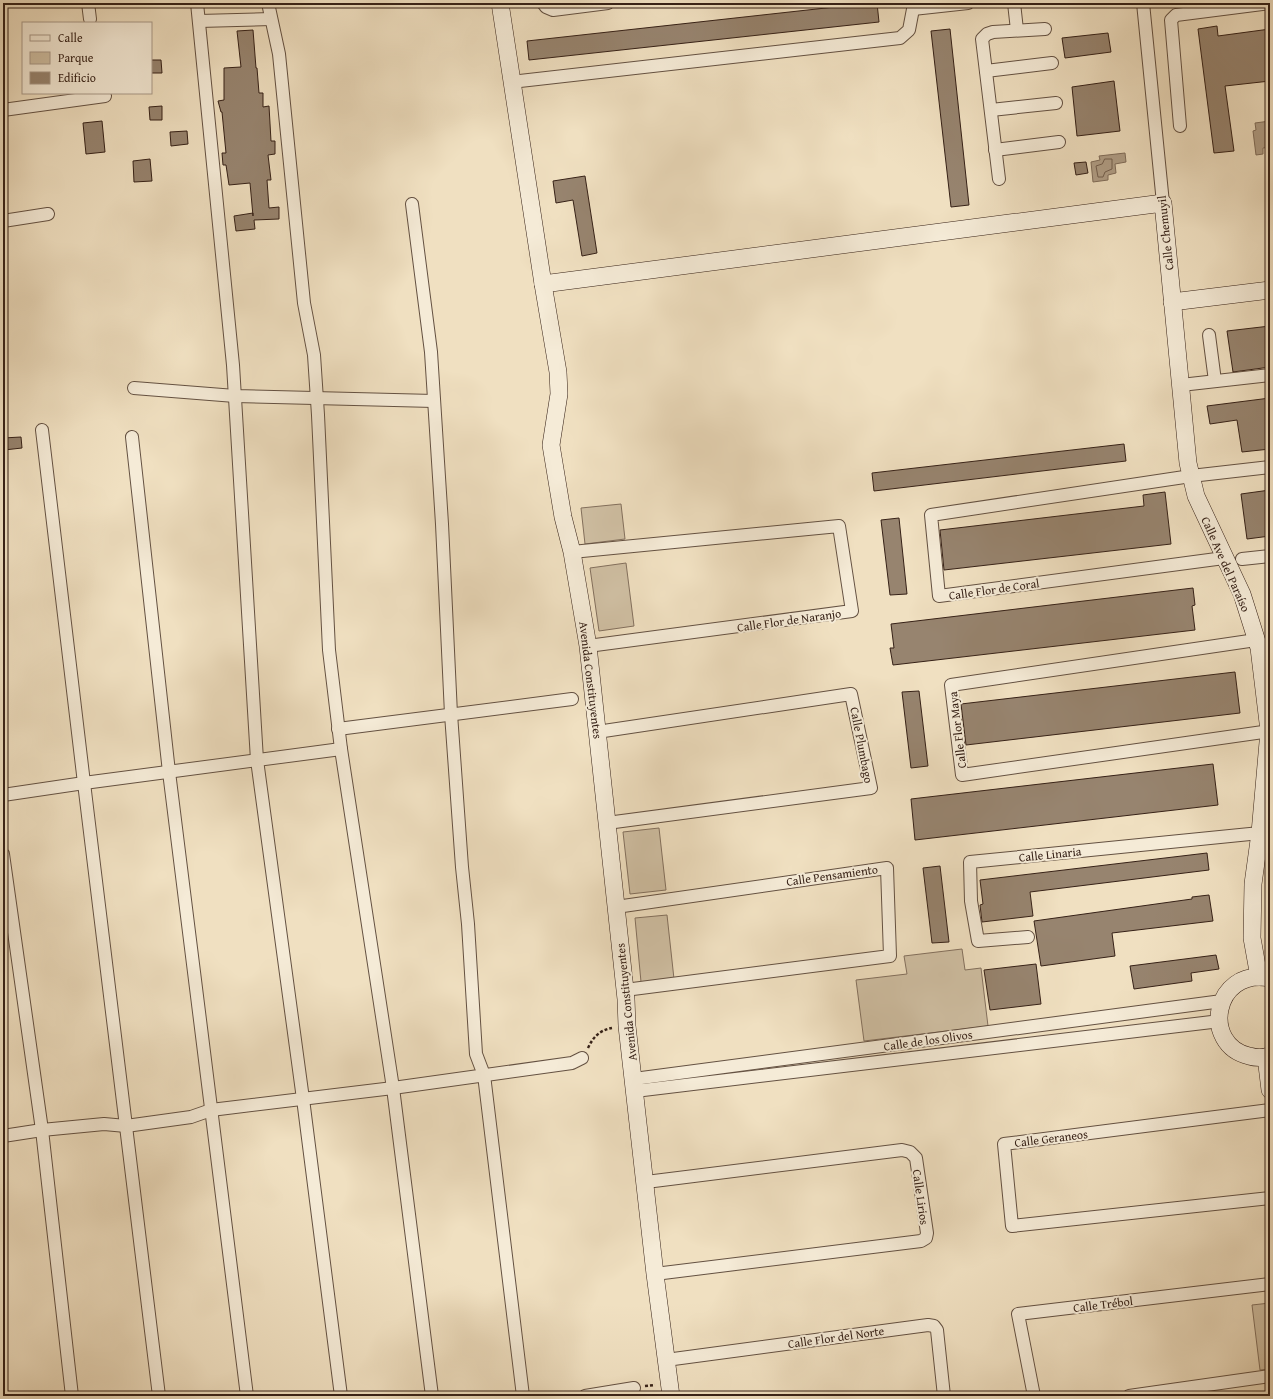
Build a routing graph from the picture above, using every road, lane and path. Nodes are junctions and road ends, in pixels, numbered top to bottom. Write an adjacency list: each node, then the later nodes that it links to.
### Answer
1 (88, 3): 13 (street)
2 (197, 3): 15 (street)
3 (268, 3): 14 (street)
4 (500, 3): 20 (main road, Avenida Constituyentes)
5 (543, 3): 11 (street)
6 (608, 3): 11 (street)
7 (968, 3): 12 (street)
8 (1014, 3): 17 (street)
9 (1143, 3): 29 (street, Calle Chemuyil)
10 (1264, 4): 25 (street)
11 (582, 5)
12 (913, 6): 20 (street)
13 (90, 19)
14 (271, 19): 15 (street); 42 (street)
15 (199, 21): 41 (street)
16 (1046, 28): 17 (street)
17 (1017, 30): 19 (street)
18 (1052, 64): 19 (street)
19 (986, 71): 24 (street)
20 (511, 82): 33 (main road, Avenida Constituyentes)
21 (105, 96): 23 (street)
22 (1056, 103): 24 (street)
23 (3, 110)
24 (991, 110): 27 (street)
25 (1180, 126)
26 (1060, 142): 27 (street)
27 (995, 150): 28 (street)
28 (999, 179)
29 (1162, 203): 33 (main road); 35 (main road, Calle Chemuyil)
30 (412, 204): 43 (street)
31 (48, 214): 32 (street)
32 (3, 221)
33 (543, 284): 48 (main road, Avenida Constituyentes)
34 (1270, 290): 35 (main road)
35 (1172, 302): 39 (main road, Calle Chemuyil)
36 (1209, 336): 38 (street)
37 (1270, 375): 38 (street)
38 (1215, 382): 39 (street)
39 (1181, 385): 47 (main road, Calle Chemuyil)
40 (134, 388): 41 (street)
41 (235, 396): 42 (street); 60 (street)
42 (317, 397): 43 (street); 56 (street)
43 (434, 401): 55 (street)
44 (42, 430): 62 (street)
45 (132, 437): 61 (street)
46 (1270, 467): 47 (street)
47 (1189, 469): 50 (main road, Calle Ave del Paraíso); 50 (street, Calle Flor de Coral)
48 (572, 552): 53 (main road, Avenida Constituyentes); 53 (street, Calle Flor de Naranjo)
49 (1270, 556): 51 (street)
50 (1224, 558): 52 (main road, Calle Ave del Paraíso)
51 (1242, 559)
52 (1256, 640): 57 (main road, Calle Ave del Paraíso); 57 (street, Calle Flor Maya)
53 (588, 646): 58 (main road, Avenida Constituyentes)
54 (572, 699): 55 (street)
55 (451, 714): 56 (street); 76 (street)
56 (338, 729): 59 (street)
57 (1269, 731): 65 (main road, Calle Ave del Paraíso)
58 (597, 732): 64 (main road, Avenida Constituyentes); 64 (street, Calle Plumbago)
59 (341, 749): 60 (street); 78 (street)
60 (257, 760): 61 (street); 80 (street)
61 (169, 772): 62 (street); 81 (street)
62 (84, 783): 63 (street); 83 (street)
63 (3, 795)
64 (607, 823): 67 (main road, Avenida Constituyentes)
65 (1260, 833): 68 (street, Calle Linaria); 69 (main road, Calle Ave del Paraíso)
66 (3, 854): 84 (street)
67 (616, 907): 70 (main road, Avenida Constituyentes); 70 (street, Calle Pensamiento)
68 (1028, 937)
69 (1264, 978): 71 (main road)
70 (625, 990): 73 (main road, Avenida Constituyentes)
71 (1222, 1001): 72 (main road); 77 (street, Calle de los Olivos)
72 (1220, 1021): 74 (main road); 77 (street, Calle de los Olivos)
73 (627, 1026): 75 (path); 77 (main road, Avenida Constituyentes)
74 (1268, 1057): 79 (main road)
75 (582, 1058): 76 (street)
76 (484, 1075): 78 (street); 99 (street)
77 (634, 1085): 86 (main road, Avenida Constituyentes)
78 (393, 1088): 80 (street); 98 (street)
79 (1270, 1090)
80 (303, 1099): 81 (street); 97 (street)
81 (211, 1110): 83 (street); 96 (street)
82 (1270, 1110): 87 (street, Calle Geraneos)
83 (126, 1126): 84 (street); 95 (street)
84 (42, 1130): 85 (street); 94 (street)
85 (3, 1136)
86 (646, 1182): 88 (main road, Avenida Constituyentes); 88 (street, Calle Lirios)
87 (1270, 1198)
88 (655, 1274): 90 (main road, Avenida Constituyentes)
89 (1270, 1284): 102 (street, Calle Trébol)
90 (666, 1360): 93 (main road, Avenida Constituyentes); 101 (street, Calle Flor del Norte)
91 (1270, 1376): 103 (street)
92 (634, 1388): 93 (path); 100 (street)
93 (670, 1389)
94 (72, 1396)
95 (159, 1396)
96 (247, 1396)
97 (341, 1396)
98 (432, 1396)
99 (523, 1396)
100 (585, 1396)
101 (944, 1396)
102 (1034, 1396)
103 (1129, 1396)

